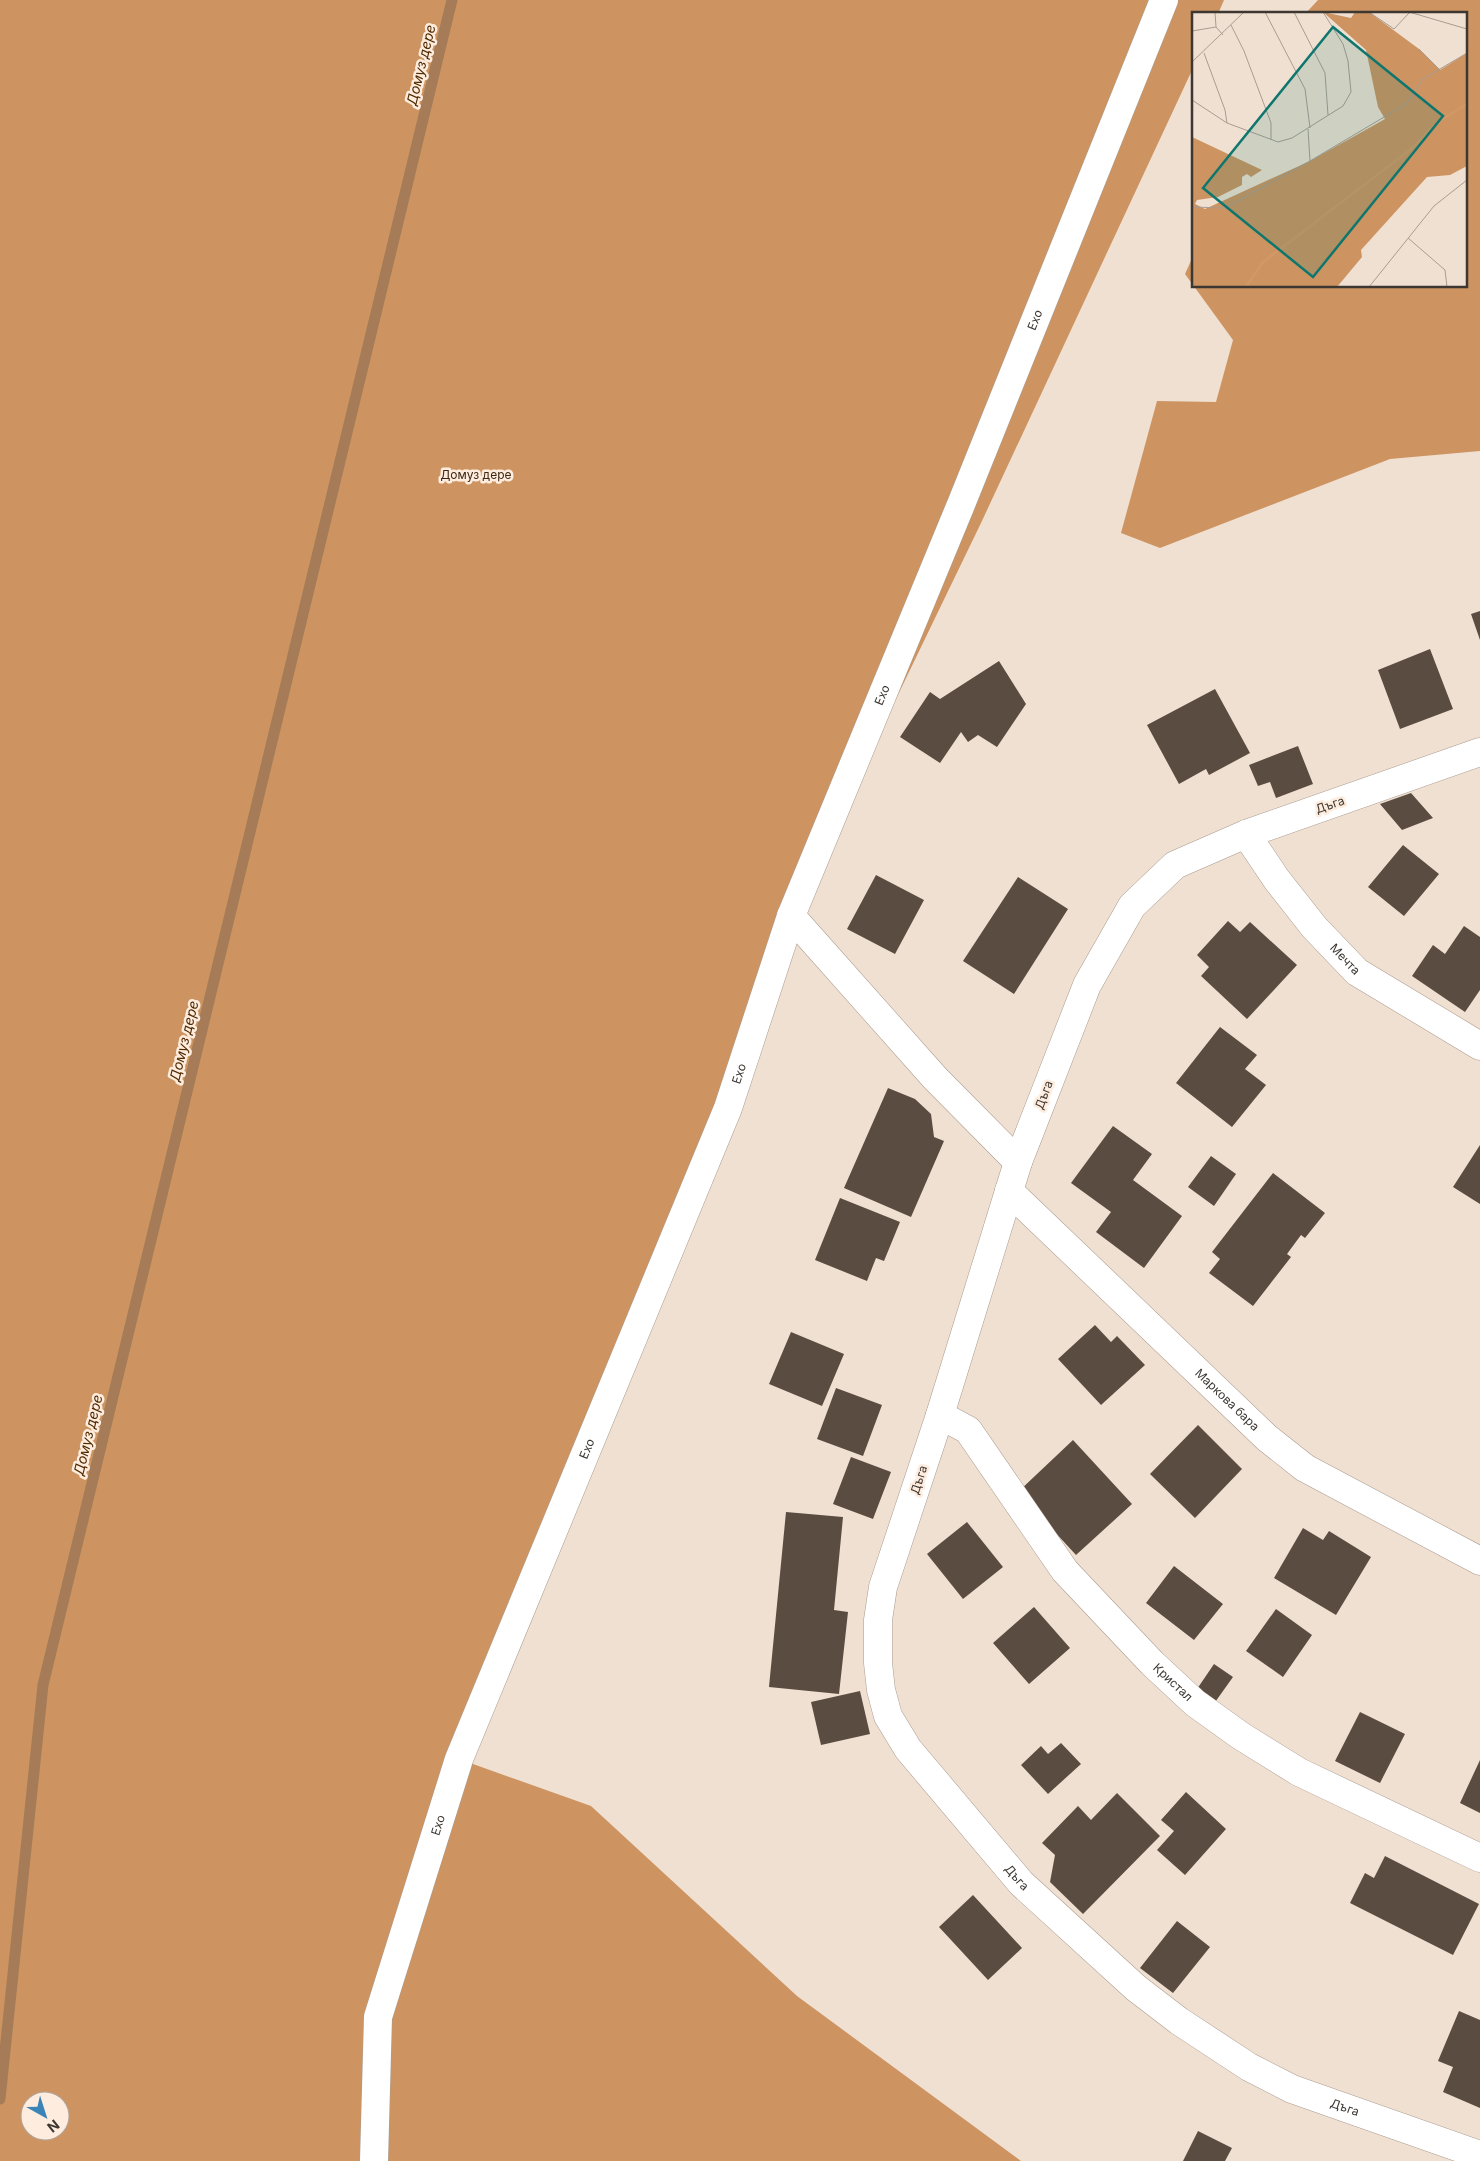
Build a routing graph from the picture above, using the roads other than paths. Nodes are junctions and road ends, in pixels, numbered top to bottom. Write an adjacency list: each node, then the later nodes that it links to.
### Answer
1 (1164, 0): 4 (street, Ехо)
2 (1480, 752): 3 (street, Дъга)
3 (1246, 834): 5 (street, Мечта); 6 (street, Дъга)
4 (791, 916): 6 (street); 12 (street, Ехо)
5 (1480, 1046)
6 (1018, 1162): 7 (street, Дъга)
7 (1009, 1191): 8 (street, Дъга); 9 (street, Маркова бара)
8 (940, 1415): 10 (street, Кристал); 11 (street, Дъга)
9 (1480, 1561)
10 (1480, 1858)
11 (1480, 2155)
12 (374, 2161)

